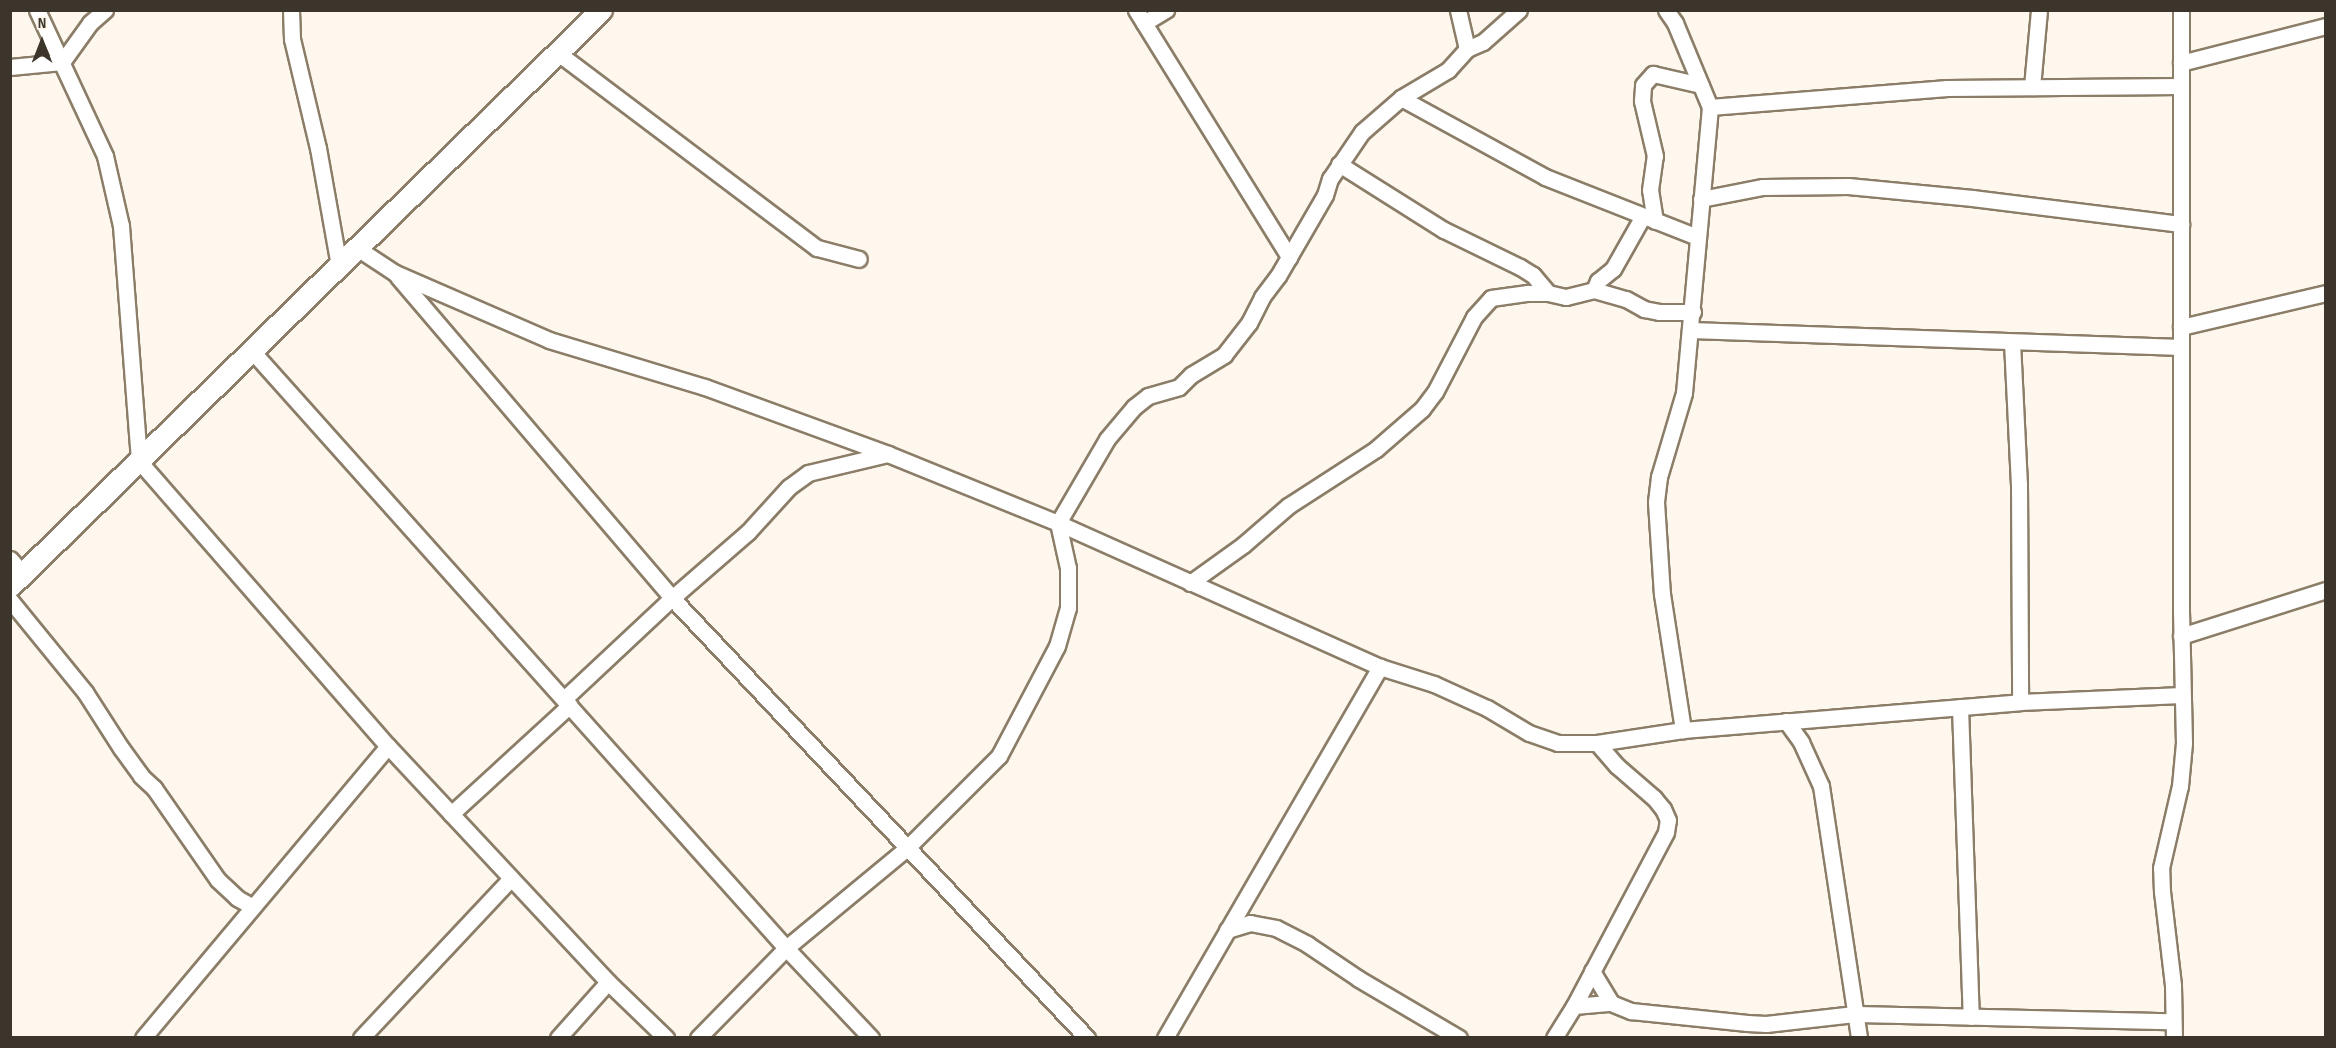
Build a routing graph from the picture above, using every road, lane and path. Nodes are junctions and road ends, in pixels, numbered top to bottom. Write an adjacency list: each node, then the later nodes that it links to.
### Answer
1 (37, 10): 15 (street)
2 (105, 10): 15 (street)
3 (291, 10): 31 (street)
4 (601, 10): 14 (street)
5 (1166, 10): 11 (street)
6 (1458, 10): 13 (street)
7 (1519, 10): 13 (street)
8 (1666, 10): 18 (street)
9 (2039, 10): 20 (street)
10 (2181, 10): 16 (street)
11 (1140, 17): 29 (street)
12 (2325, 26): 16 (street)
13 (1467, 49): 21 (street)
14 (558, 53): 28 (street); 30 (street)
15 (62, 62): 17 (street); 43 (street)
16 (2181, 63): 19 (street)
17 (10, 67)
18 (1701, 85): 22 (street); 25 (street)
19 (2181, 86): 20 (street); 26 (street)
20 (2032, 87): 22 (street)
21 (1401, 98): 23 (street); 25 (street)
22 (1710, 107): 24 (street)
23 (1339, 164): 29 (street); 34 (street)
24 (1701, 199): 26 (street); 27 (street)
25 (1649, 218): 27 (street); 33 (street)
26 (2181, 224): 37 (street)
27 (1697, 237): 36 (street)
28 (357, 248): 31 (street); 32 (street)
29 (1289, 257): 44 (street)
30 (859, 259)
31 (339, 266): 41 (street)
32 (395, 273): 42 (street); 48 (street)
33 (1594, 290): 34 (street); 36 (street)
34 (1548, 292): 46 (street)
35 (2325, 293): 37 (street)
36 (1693, 312): 38 (street)
37 (2181, 327): 40 (street)
38 (1691, 330): 39 (street); 57 (street)
39 (2012, 342): 40 (street); 54 (street)
40 (2181, 346): 50 (street)
41 (252, 351): 43 (street); 53 (street)
42 (888, 454): 44 (street); 48 (street)
43 (139, 461): 45 (street); 59 (street)
44 (1058, 523): 46 (street); 61 (street)
45 (15, 573)
46 (1190, 583): 51 (street)
47 (2325, 590): 50 (street)
48 (672, 598): 53 (street); 61 (street)
49 (10, 600): 63 (street)
50 (2181, 636): 52 (street)
51 (1380, 667): 58 (street); 64 (street)
52 (2182, 694): 54 (street); 72 (street)
53 (567, 702): 60 (street); 65 (street)
54 (2020, 702): 55 (street)
55 (1960, 707): 56 (street); 71 (street)
56 (1786, 721): 57 (street); 70 (street)
57 (1683, 730): 58 (street)
58 (1597, 743): 66 (street)
59 (388, 746): 60 (street); 63 (street)
60 (451, 814): 62 (street)
61 (907, 848): 65 (street); 79 (street)
62 (511, 878): 67 (street); 74 (street)
63 (253, 907): 73 (street)
64 (1227, 930): 80 (street); 81 (street)
65 (786, 948): 77 (street); 78 (street)
66 (1592, 971): 68 (street); 69 (street)
67 (608, 982): 75 (street); 76 (street)
68 (1611, 1003): 69 (street); 70 (street)
69 (1574, 1006): 82 (street)
70 (1854, 1014): 71 (street); 83 (street)
71 (1971, 1017): 72 (street)
72 (2172, 1021): 84 (street)
73 (143, 1038)
74 (361, 1038)
75 (558, 1038)
76 (666, 1038)
77 (699, 1038)
78 (872, 1038)
79 (1087, 1038)
80 (1165, 1038)
81 (1459, 1038)
82 (1554, 1038)
83 (1860, 1038)
84 (2174, 1038)

